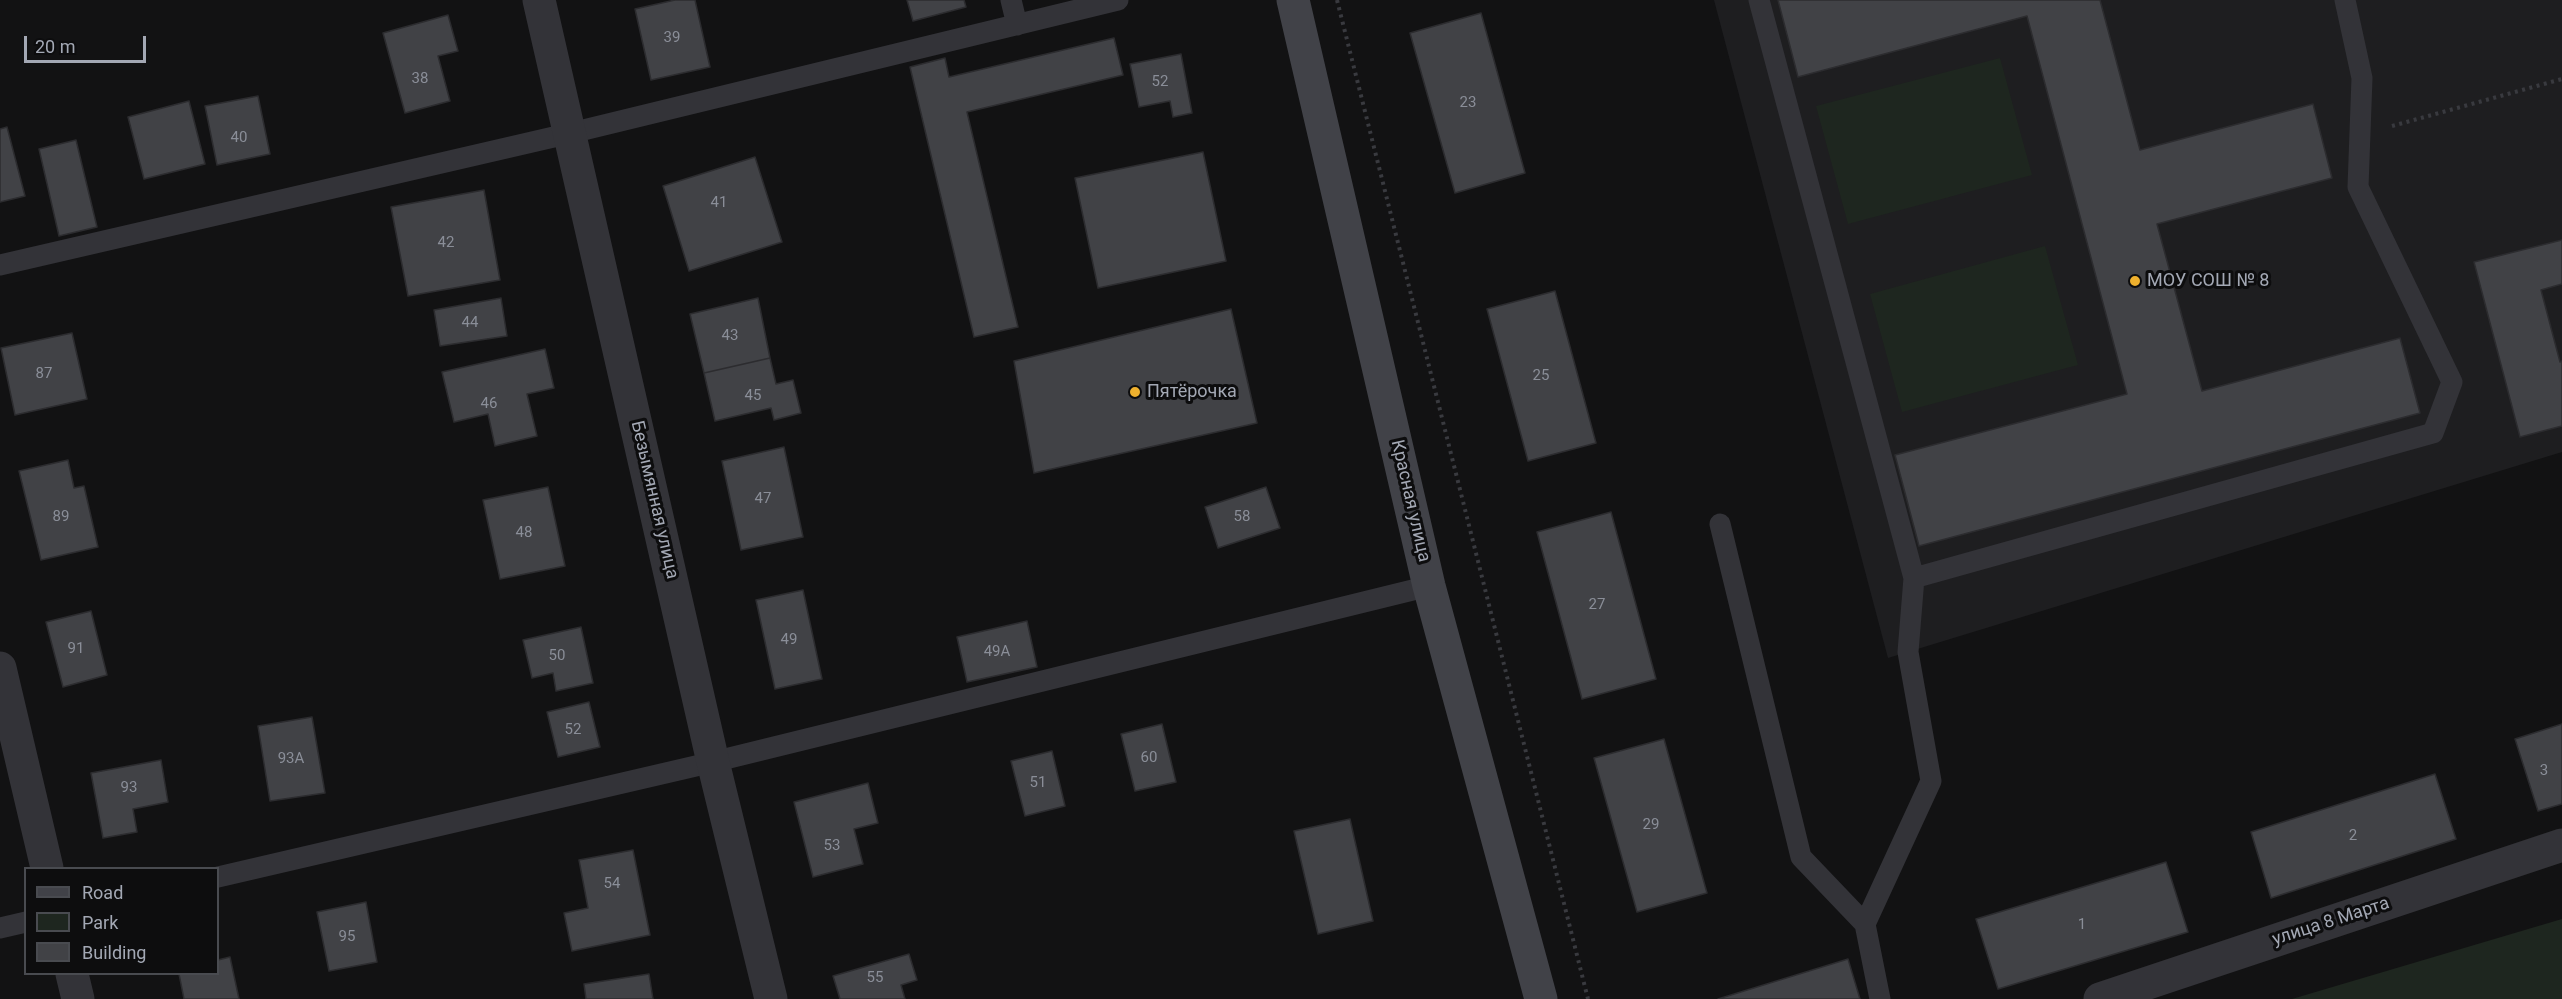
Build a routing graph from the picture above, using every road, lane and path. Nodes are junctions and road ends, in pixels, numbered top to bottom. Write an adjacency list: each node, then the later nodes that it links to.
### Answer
1 (540, 0): 10 (street, Безымянная улица)
2 (1011, 0): 8 (lane)
3 (1118, 0): 8 (lane)
4 (1293, 0): 15 (street, Красная улица)
5 (1337, 0): 28 (path)
6 (1759, 0): 14 (lane)
7 (2345, 0): 11 (lane)
8 (1017, 25): 10 (lane)
9 (2562, 79): 11 (path)
10 (572, 133): 12 (lane); 17 (street, Безымянная улица)
11 (2360, 135): 14 (lane)
12 (0, 265)
13 (1720, 524): 22 (lane)
14 (1914, 578): 22 (lane)
15 (1430, 586): 17 (lane); 27 (street, Красная улица)
16 (0, 668): 19 (street)
17 (712, 762): 20 (lane); 26 (street, Безымянная улица)
18 (2562, 845): 30 (street, улица 8 Марта)
19 (47, 867)
20 (219, 877)
21 (24, 922): 23 (lane)
22 (1865, 924): 29 (lane)
23 (0, 928)
24 (72, 975): 25 (street)
25 (78, 999)
26 (771, 999)
27 (1541, 999)
28 (1588, 999)
29 (1880, 999)
30 (2100, 999)

